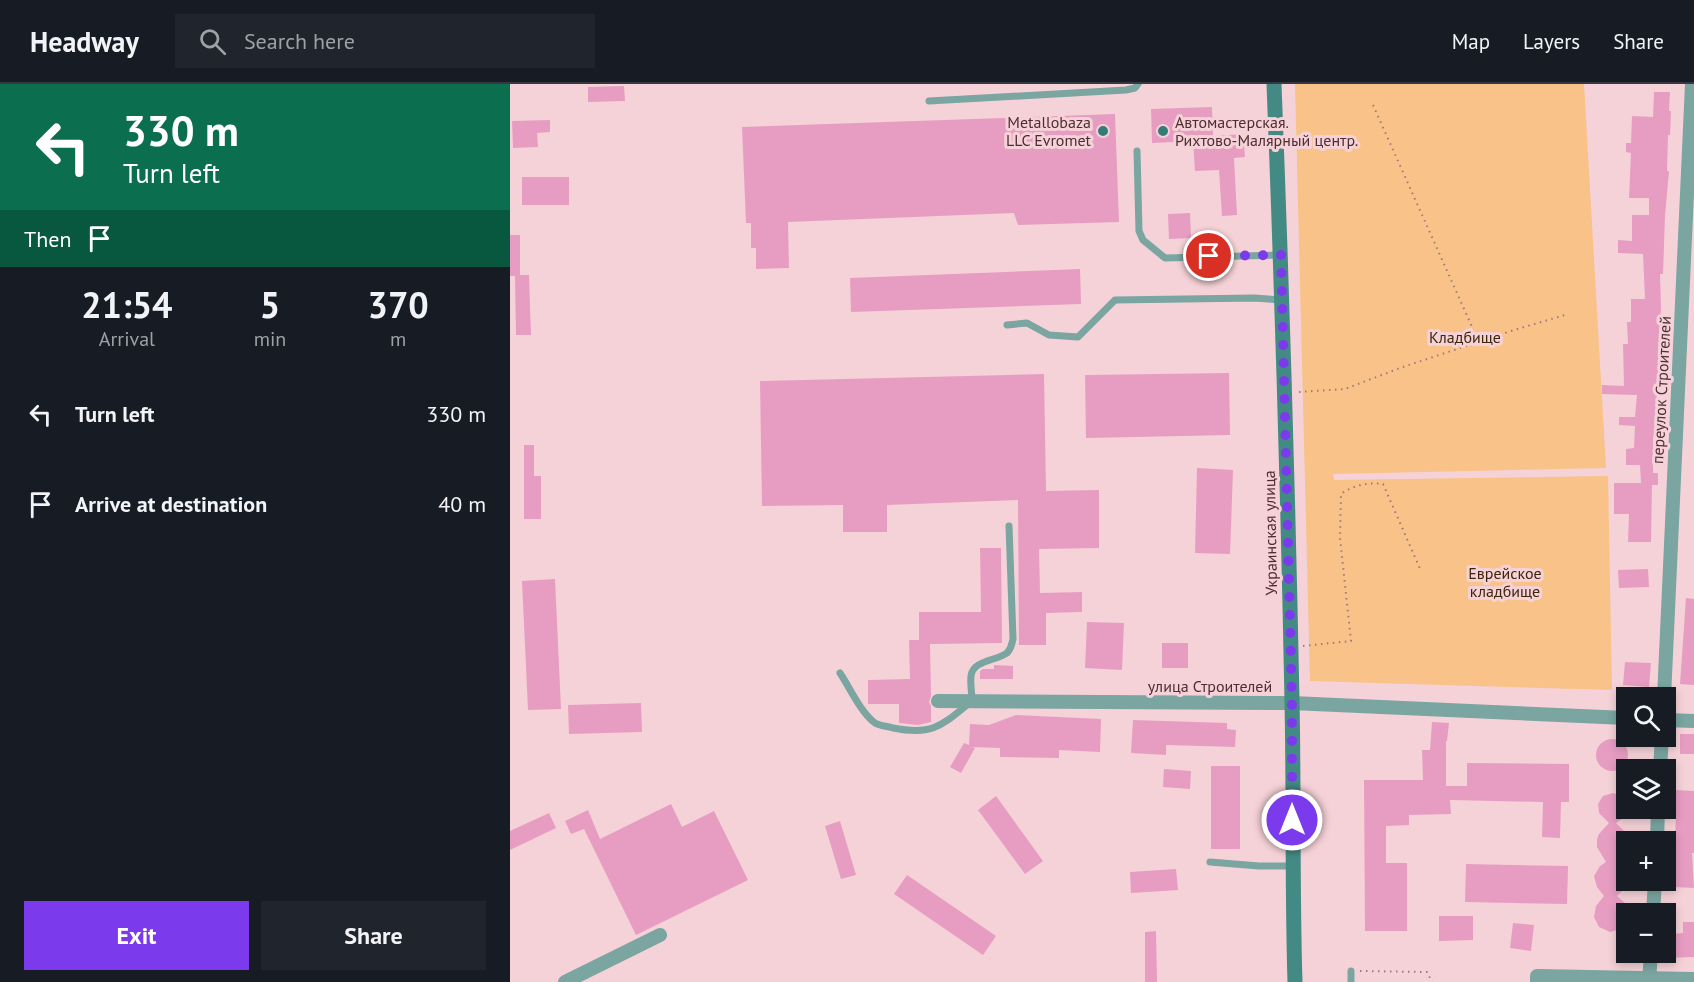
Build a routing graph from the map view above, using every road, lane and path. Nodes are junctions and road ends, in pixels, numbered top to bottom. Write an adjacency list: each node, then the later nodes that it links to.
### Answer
1 (1138, 84): 4 (lane)
2 (1274, 84): 8 (street, Украинская улица)
3 (1692, 84): 7 (street, переулок Строителей)
4 (929, 101)
5 (1373, 105): 12 (path)
6 (1137, 151): 8 (lane)
7 (1690, 208): 18 (street, переулок Строителей)
8 (1281, 255): 9 (street, Украинская улица)
9 (1282, 300): 11 (lane); 16 (street, Украинская улица)
10 (1565, 315): 12 (path)
11 (1007, 325)
12 (1461, 348): 13 (path)
13 (1299, 392)
14 (1009, 526): 20 (lane)
15 (1421, 571): 16 (path)
16 (1291, 647): 21 (street, Украинская улица)
17 (840, 674): 20 (lane)
18 (1665, 687)
19 (938, 700): 20 (street, улица Строителей)
20 (972, 701): 21 (street, улица Строителей)
21 (1292, 703): 22 (street, улица Строителей); 26 (street, Украинская улица)
22 (1616, 718)
23 (1676, 720): 24 (street)
24 (1694, 721)
25 (1210, 862): 26 (lane)
26 (1292, 866): 34 (street, Украинская улица)
27 (660, 935): 33 (street)
28 (1651, 963): 32 (street)
29 (1351, 971): 35 (lane); 36 (path)
30 (1537, 979): 32 (street)
31 (1694, 979): 32 (street)
32 (1650, 980)
33 (565, 982)
34 (1295, 982)
35 (1351, 982)
36 (1432, 982)

